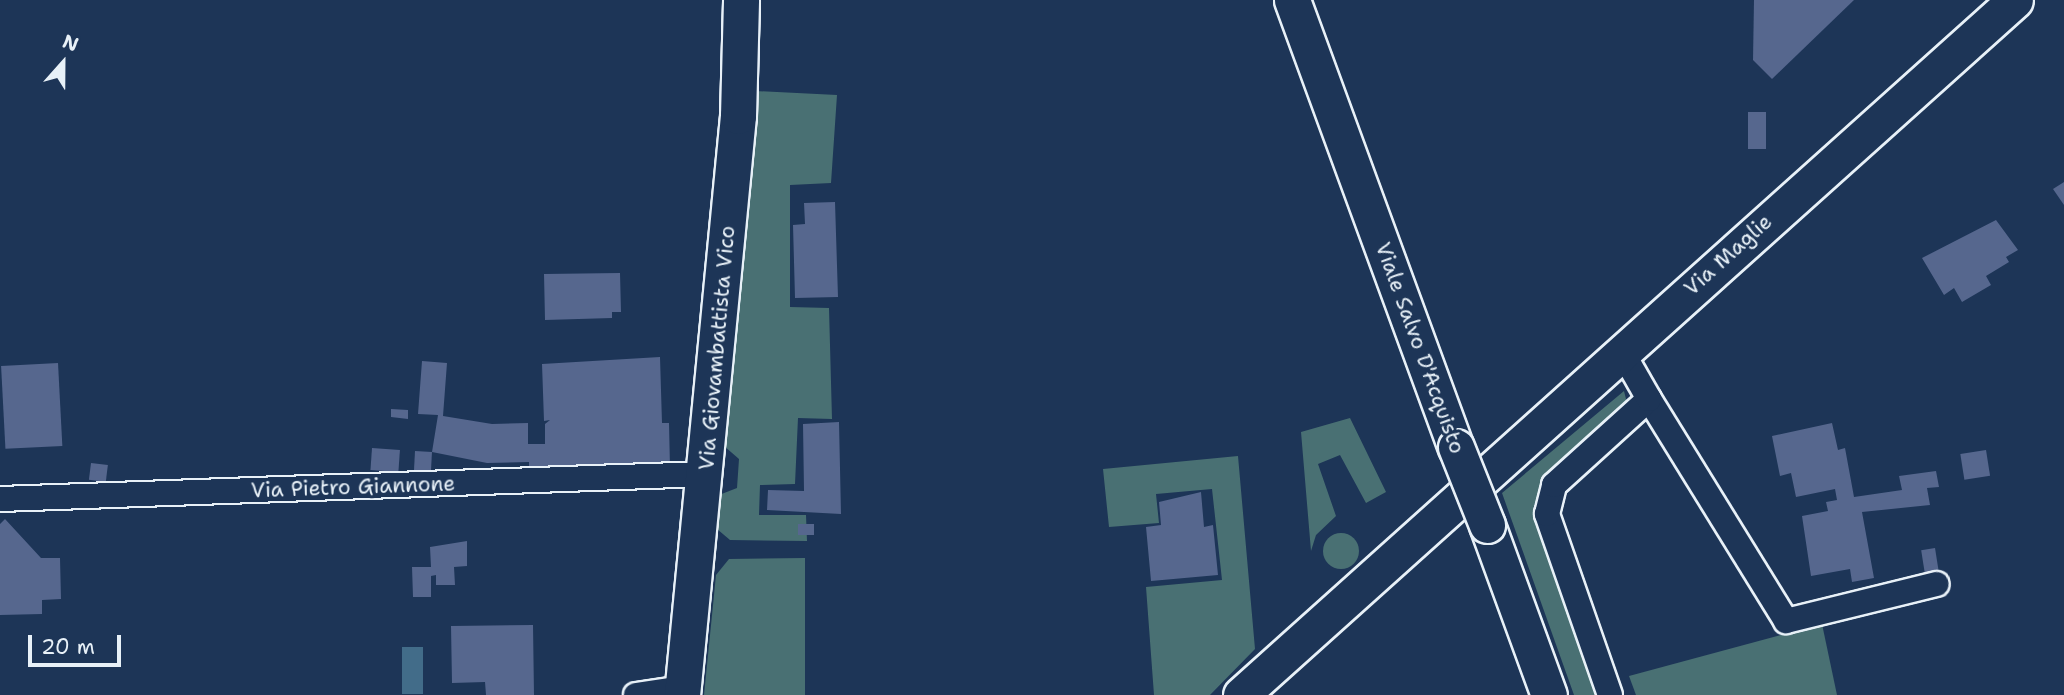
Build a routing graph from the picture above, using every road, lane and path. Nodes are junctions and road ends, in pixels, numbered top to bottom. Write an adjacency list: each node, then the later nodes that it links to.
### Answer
1 (741, 0): 6 (street, Via Giovambattista Vico)
2 (1292, 0): 12 (street, Viale Salvo D'Acquisto, bridge)
3 (2015, 0): 4 (street, Via Maglie)
4 (1621, 351): 5 (street); 11 (street, Via Maglie)
5 (1649, 399): 8 (street); 13 (street)
6 (705, 474): 7 (street, Via Pietro Giannone); 9 (street, Via Giovambattista Vico)
7 (0, 499)
8 (1937, 584)
9 (682, 691): 10 (street)
10 (636, 695)
11 (1241, 695)
12 (1549, 695)
13 (1610, 695)

